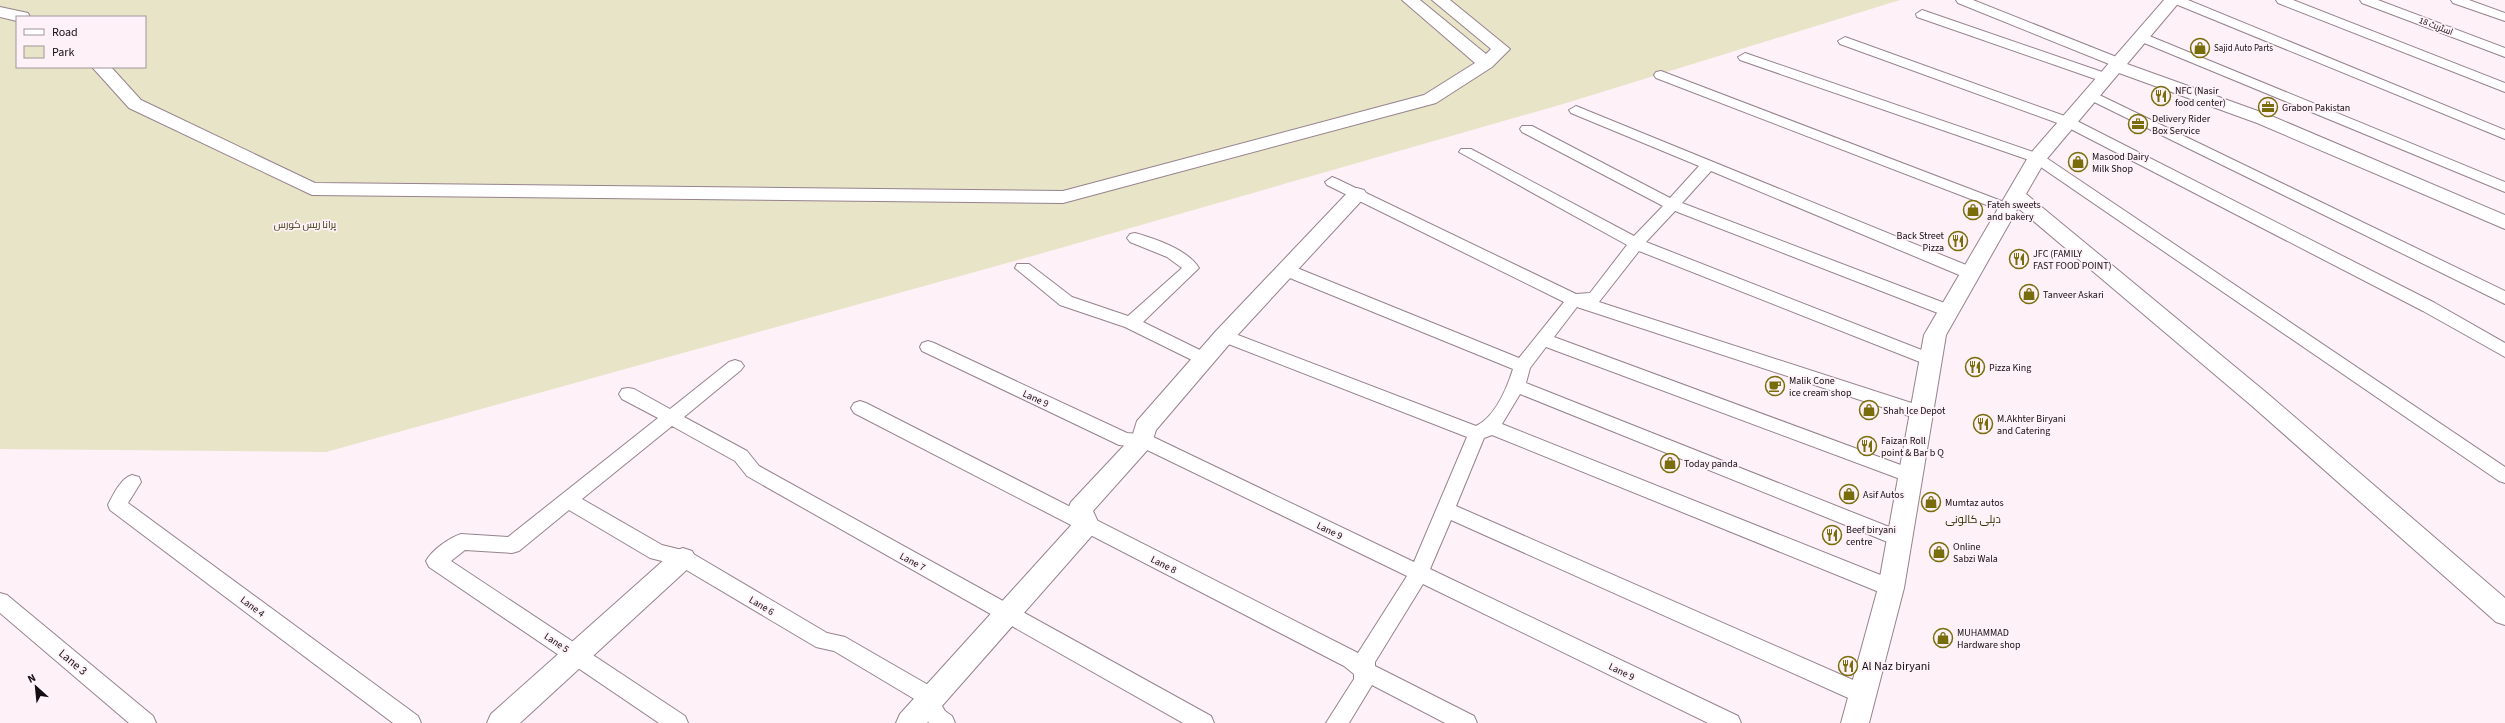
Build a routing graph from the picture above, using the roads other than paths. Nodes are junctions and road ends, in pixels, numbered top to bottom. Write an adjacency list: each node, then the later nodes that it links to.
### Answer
1 (1410, 0): 17 (street)
2 (1440, 0): 17 (street)
3 (1962, 0): 19 (lane)
4 (2173, 0): 13 (street)
5 (2177, 0): 26 (lane)
6 (2282, 0): 21 (lane)
7 (2367, 0): 15 (lane, اسٹریٹ 18)
8 (2457, 0): 12 (lane)
9 (0, 12): 11 (street)
10 (1922, 14): 19 (lane)
11 (18, 16)
12 (2505, 18)
13 (2142, 37): 19 (street); 31 (lane)
14 (1845, 42): 24 (lane)
15 (2505, 52)
16 (1745, 57): 28 (lane)
17 (1486, 63): 18 (street)
18 (102, 68)
19 (2113, 69): 22 (street); 35 (street)
20 (1661, 75): 33 (lane)
21 (2505, 88)
22 (2091, 95): 24 (street); 41 (lane)
23 (1576, 110): 29 (lane)
24 (2068, 122): 28 (street); 48 (lane)
25 (1527, 129): 34 (lane)
26 (2505, 135)
27 (1466, 152): 37 (lane)
28 (2037, 158): 33 (street); 61 (lane)
29 (1709, 165): 34 (lane); 40 (lane)
30 (1332, 182): 32 (lane)
31 (2505, 187)
32 (1357, 194): 39 (street); 42 (lane)
33 (2011, 202): 40 (street); 72 (street)
34 (1673, 205): 37 (lane); 43 (lane)
35 (2505, 223)
36 (1135, 238): 44 (lane)
37 (1636, 244): 42 (lane); 50 (lane)
38 (1023, 268): 44 (lane)
39 (1286, 270): 45 (street); 52 (lane)
40 (1970, 273): 43 (street)
41 (2505, 298)
42 (1574, 300): 46 (lane); 56 (lane)
43 (1949, 311): 50 (street)
44 (1131, 323): 49 (lane)
45 (1224, 336): 49 (street); 58 (lane)
46 (1544, 340): 52 (lane); 60 (lane)
47 (928, 347): 59 (lane, Lane 9)
48 (2505, 351)
49 (1204, 359): 59 (street)
50 (1931, 360): 56 (street)
51 (735, 366): 57 (lane)
52 (1522, 366): 53 (lane)
53 (1516, 386): 58 (lane); 66 (lane)
54 (628, 394): 57 (lane, Lane 7)
55 (860, 408): 65 (lane, Lane 8)
56 (1921, 413): 60 (street)
57 (671, 417): 63 (lane); 71 (lane, Lane 7)
58 (1484, 430): 64 (lane); 69 (lane)
59 (1143, 440): 65 (street); 68 (lane, Lane 9)
60 (1911, 476): 66 (street)
61 (2505, 476)
62 (132, 482): 78 (lane, Lane 4)
63 (567, 500): 67 (lane, Lane 6); 73 (lane, Lane 5)
64 (1447, 510): 68 (lane); 75 (lane)
65 (1087, 524): 71 (street); 74 (lane, Lane 8)
66 (1900, 539): 69 (street)
67 (683, 558): 73 (street); 76 (lane, Lane 6)
68 (1419, 573): 74 (lane); 86 (lane, Lane 9)
69 (1891, 588): 75 (street)
70 (0, 601): 77 (lane, Lane 3)
71 (1009, 614): 76 (street); 83 (lane, Lane 7)
72 (2505, 614)
73 (576, 655): 79 (street); 80 (lane, Lane 5)
74 (1365, 671): 84 (lane); 85 (lane, Lane 8)
75 (1862, 694): 87 (street)
76 (928, 703): 81 (street); 82 (lane, Lane 6)
77 (145, 723)
78 (410, 723)
79 (501, 723)
80 (678, 723)
81 (910, 723)
82 (944, 723)
83 (1203, 723)
84 (1337, 723)
85 (1466, 723)
86 (1730, 723)
87 (1856, 723)

